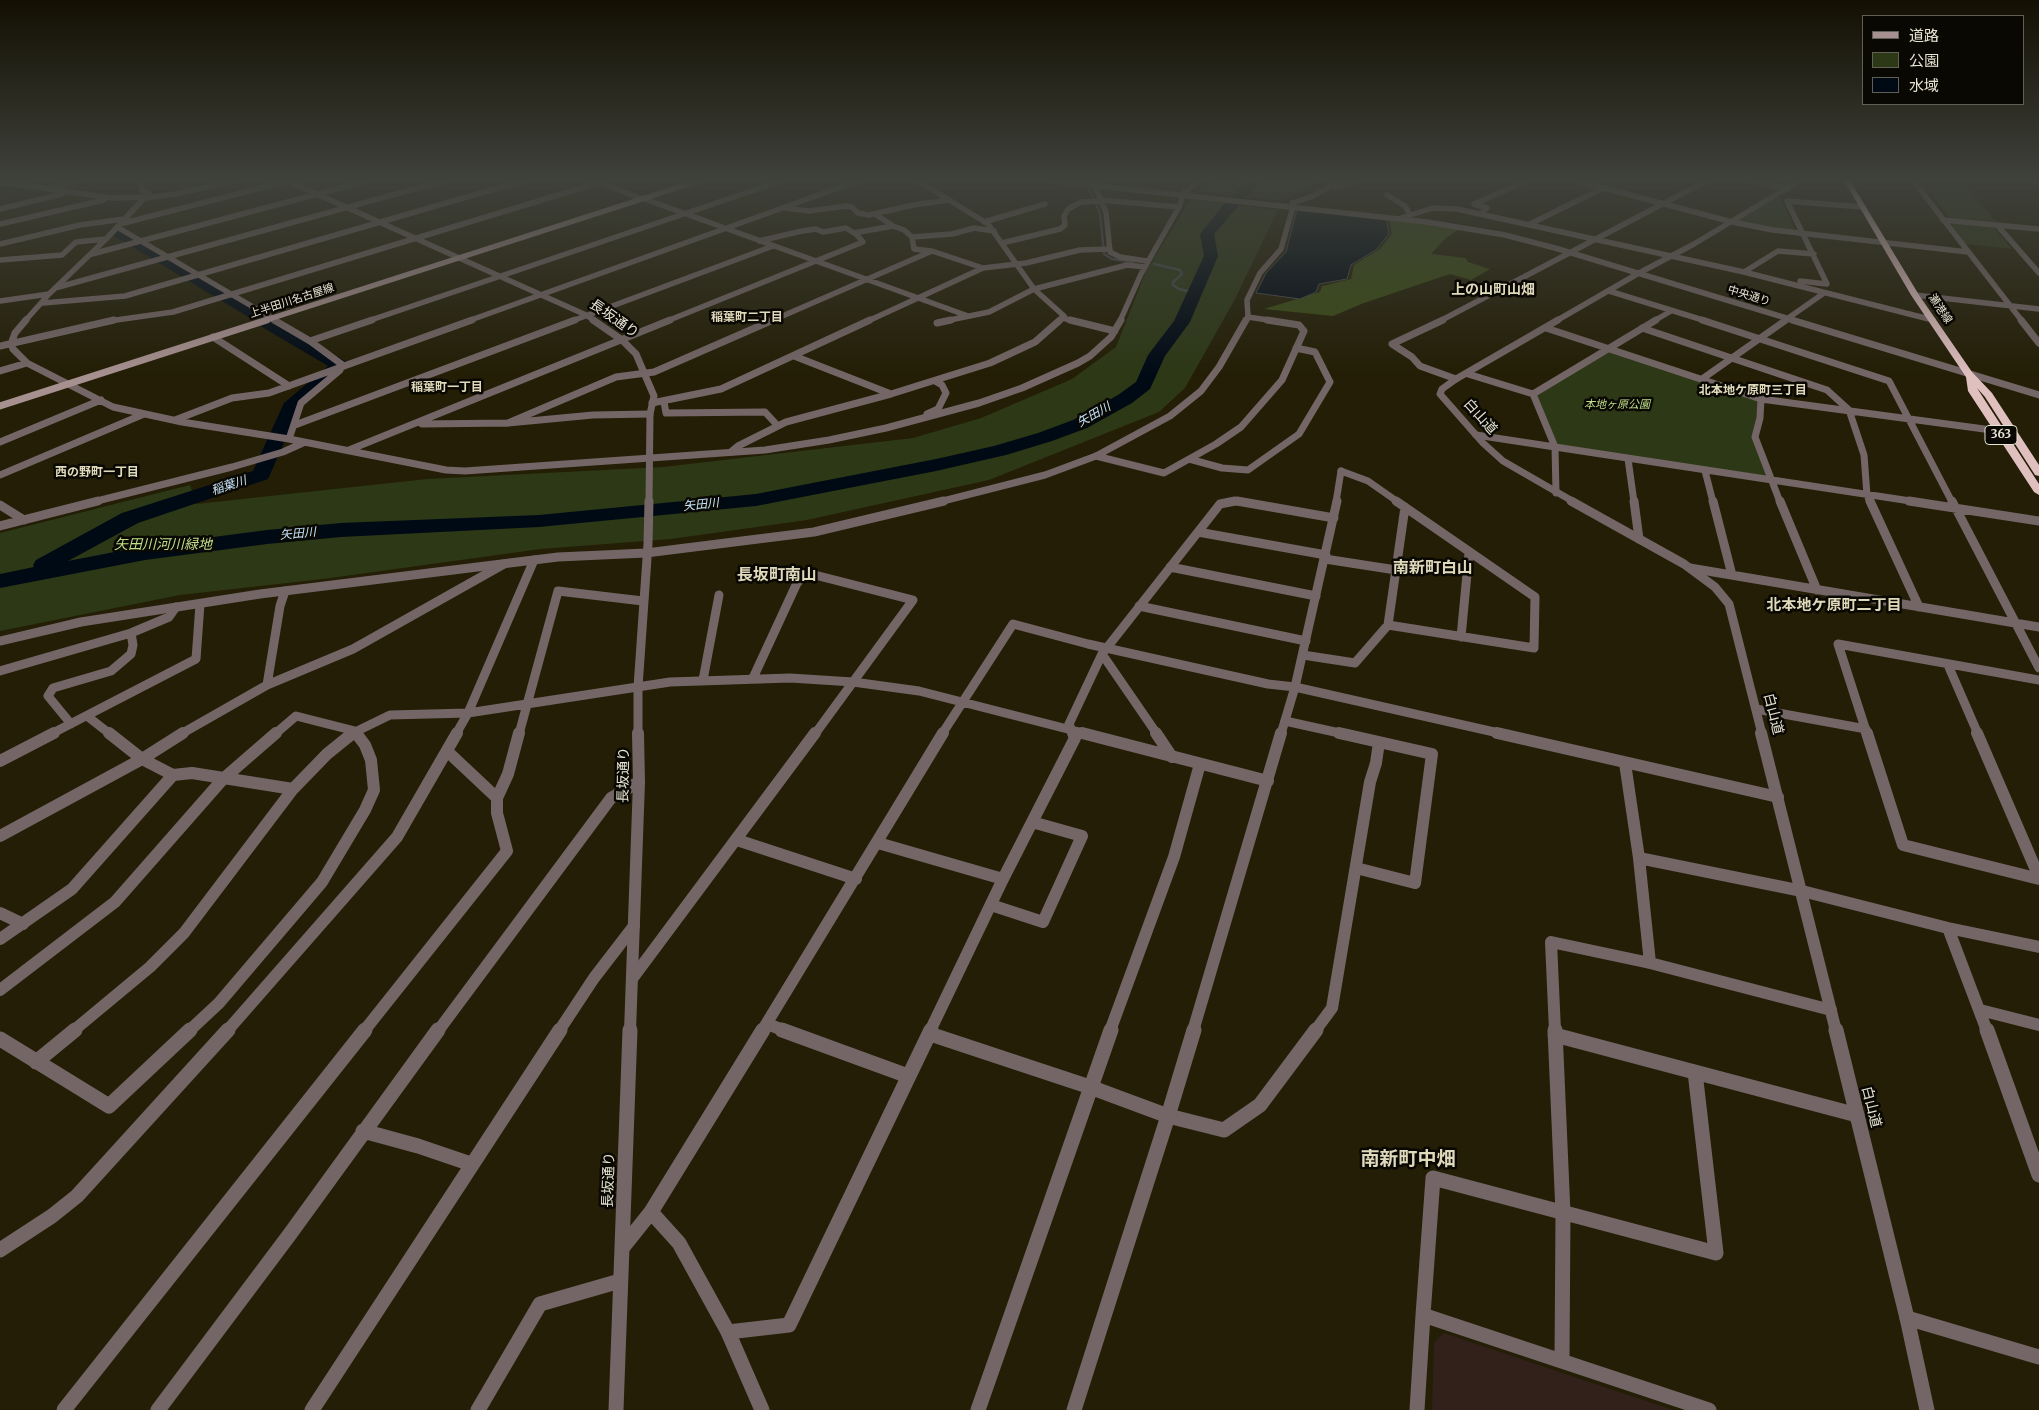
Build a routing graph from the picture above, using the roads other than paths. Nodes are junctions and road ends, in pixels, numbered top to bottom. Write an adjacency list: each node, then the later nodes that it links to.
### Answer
1 (73, 245): 38 (street)
2 (99, 245): 33 (street)
3 (129, 245): 33 (street)
4 (145, 245): 37 (street)
5 (212, 245): 37 (street)
6 (302, 245): 46 (street)
7 (391, 245): 55 (street)
8 (430, 245): 36 (street, 長坂通り)
9 (492, 245): 36 (main road, 上半田川名古屋線)
10 (593, 245): 47 (street)
11 (681, 245): 56 (street)
12 (770, 245): 28 (street)
13 (856, 245): 39 (street)
14 (912, 245): 30 (street)
15 (1003, 245): 40 (street)
16 (1108, 245): 29 (street)
17 (1158, 245): 41 (street)
18 (1282, 245): 67 (street)
19 (1541, 245): 31 (street, 中央通り)
20 (1584, 245): 31 (street)
21 (1627, 245): 35 (street)
22 (1690, 245): 35 (street, 白山道)
23 (1809, 245): 34 (street)
24 (1886, 245): 57 (highway, 瀬港線 / 363)
25 (1902, 245): 32 (street)
26 (1962, 245): 32 (street)
27 (2014, 245): 44 (street)
28 (773, 246): 39 (street); 64 (street)
29 (1108, 250): 40 (street); 41 (street)
30 (932, 251): 42 (street); 49 (street)
31 (1571, 252): 45 (street, 中央通り); 92 (street)
32 (1968, 252): 61 (street)
33 (89, 254): 50 (street)
34 (1814, 254): 43 (street); 48 (street)
35 (1671, 255): 43 (street); 45 (street, 白山道)
36 (457, 256): 47 (street, 長坂通り); 65 (main road, 上半田川名古屋線)
37 (168, 257): 46 (street); 50 (street)
38 (0, 260)
39 (815, 262): 49 (street); 77 (street)
40 (1018, 264): 42 (street); 51 (street)
41 (1147, 264): 51 (street); 74 (street)
42 (983, 268): 58 (street)
43 (1744, 272): 48 (street)
44 (2039, 273)
45 (1639, 274): 52 (street, 白山道); 69 (street, 中央通り)
46 (197, 275): 55 (street); 60 (street)
47 (500, 276): 56 (street, 長坂通り); 78 (street)
48 (1766, 278): 53 (street)
49 (866, 280): 58 (street); 89 (street)
50 (55, 288): 54 (street)
51 (1034, 289): 66 (street); 68 (street)
52 (1609, 291): 63 (street); 72 (street, 白山道)
53 (1824, 292): 69 (street); 70 (street)
54 (49, 294): 59 (street); 60 (street)
55 (230, 294): 65 (street); 79 (street)
56 (542, 294): 64 (street, 長坂通り); 87 (street)
57 (1915, 295): 61 (street); 70 (highway, 瀬港線 / 363)
58 (918, 298): 66 (street); 84 (street)
59 (0, 301)
60 (43, 304): 79 (street)
61 (2010, 305): 62 (street); 80 (street)
62 (2039, 309)
63 (1671, 311): 73 (street); 76 (street)
64 (586, 315): 77 (street, 長坂通り); 114 (street)
65 (270, 316): 75 (main road, 上半田川名古屋線); 78 (street); 95 (main road, 上半田川名古屋線)
66 (968, 316): 71 (street)
67 (1248, 317): 82 (street); 124 (street)
68 (1062, 318): 74 (street); 94 (street)
69 (1788, 318): 76 (street); 91 (street, 中央通り)
70 (1933, 320): 91 (highway, 瀬港線 / 363)
71 (938, 323)
72 (1546, 328): 83 (street); 90 (street, 白山道)
73 (1642, 328): 83 (street); 85 (street)
74 (1115, 331): 111 (street)
75 (213, 337): 95 (main road, 上半田川名古屋線); 96 (street)
76 (1760, 338): 85 (street); 109 (street)
77 (622, 340): 89 (street, 長坂通り); 113 (street)
78 (310, 341): 87 (street)
79 (13, 342): 81 (street); 86 (street)
80 (2039, 342)
81 (0, 346)
82 (1296, 348): 127 (street); 127 (street)
83 (1608, 348): 93 (street); 98 (street)
84 (794, 356): 97 (street); 103 (street)
85 (1733, 359): 93 (street); 106 (street)
86 (26, 363): 88 (street); 95 (street)
87 (342, 367): 96 (street); 114 (street)
88 (0, 371)
89 (645, 374): 104 (street, 長坂通り); 112 (street)
90 (1468, 374): 92 (street, 白山道); 98 (street)
91 (1969, 374): 99 (street, 中央通り); 116 (highway, 瀬港線 / 363); 129 (highway, 瀬港線 / 363)
92 (1456, 379): 117 (street, 白山道)
93 (1702, 379): 100 (street)
94 (935, 380): 97 (street); 111 (street)
95 (66, 382): 101 (street); 102 (main road, 上半田川名古屋線); 105 (main road, 上半田川名古屋線)
96 (290, 386): 110 (street)
97 (891, 394): 115 (street)
98 (1533, 394): 121 (street)
99 (2039, 395)
100 (1761, 399): 106 (street); 131 (street)
101 (101, 400): 107 (street); 119 (street)
102 (0, 401)
103 (664, 402): 104 (street); 115 (street)
104 (652, 403): 108 (street, 長坂通り)
105 (0, 406)
106 (1849, 410): 109 (street); 134 (street)
107 (144, 414): 110 (street); 130 (street)
108 (650, 414): 112 (street); 125 (street, 長坂通り)
109 (1910, 418): 116 (street); 137 (street)
110 (175, 420): 118 (street)
111 (917, 421): 123 (street)
112 (508, 422): 113 (street)
113 (416, 424): 122 (street)
114 (295, 425): 118 (street)
115 (777, 426): 123 (street)
116 (1999, 431): 132 (highway, 瀬港線 / 363)
117 (1476, 436): 121 (street); 133 (street, 白山道)
118 (287, 439): 120 (street)
119 (0, 442)
120 (303, 443): 122 (street); 139 (street)
121 (1555, 447): 126 (street); 133 (street)
122 (348, 450): 125 (street)
123 (732, 451): 125 (street)
124 (1096, 456): 127 (street); 144 (street)
125 (650, 459): 144 (street, 長坂通り)
126 (1628, 459): 128 (street); 143 (street)
127 (1189, 460)
128 (1704, 471): 131 (street); 152 (street)
129 (2039, 473)
130 (0, 475)
131 (1771, 480): 134 (street); 153 (street)
132 (2039, 492)
133 (1556, 493): 143 (street, 白山道)
134 (1867, 495): 137 (street); 160 (street)
135 (0, 505): 139 (street)
136 (1405, 507): 138 (street); 145 (street); 151 (street)
137 (1957, 509): 140 (street); 162 (street)
138 (1334, 518): 142 (street); 146 (street)
139 (24, 520): 141 (street)
140 (2039, 521)
141 (0, 526)
142 (1198, 532): 146 (street); 149 (street)
143 (1639, 539): 150 (street, 白山道)
144 (647, 549): 147 (street); 157 (street, 長坂通り)
145 (1469, 553): 166 (street); 166 (street)
146 (1325, 557): 151 (street); 156 (street)
147 (534, 560): 148 (street); 184 (street)
148 (505, 563): 154 (street); 178 (street)
149 (1170, 567): 156 (street); 159 (street)
150 (1690, 568): 152 (street); 183 (street, 白山道)
151 (1396, 570): 163 (street)
152 (1732, 575): 153 (street)
153 (1818, 590): 160 (street)
154 (284, 591): 158 (street); 178 (street)
155 (719, 595): 175 (street)
156 (1316, 596): 168 (street)
157 (643, 601): 179 (street, 長坂通り); 182 (street)
158 (200, 604): 161 (street); 185 (street)
159 (1140, 606): 168 (street); 169 (street)
160 (1919, 607): 162 (street)
161 (176, 608): 165 (street); 167 (street)
162 (2016, 623): 164 (street); 172 (street)
163 (1388, 625): 166 (street); 170 (street)
164 (2039, 627)
165 (131, 633): 173 (street); 187 (street)
166 (1461, 637)
167 (0, 641)
168 (1306, 641): 170 (street)
169 (1104, 651): 180 (street); 181 (street); 190 (street); 193 (street)
170 (1303, 655): 180 (street)
171 (1948, 665): 176 (street); 188 (street); 211 (street)
172 (2039, 668)
173 (0, 671)
174 (754, 678): 175 (street); 177 (street); 177 (street)
175 (703, 680): 179 (street)
176 (2039, 680)
177 (853, 682): 181 (street); 207 (street)
178 (267, 685): 194 (street)
179 (638, 687): 182 (street); 201 (street, 長坂通り)
180 (1296, 687): 186 (street); 196 (street)
181 (961, 702): 190 (street); 208 (street)
182 (528, 705): 184 (street); 204 (street)
183 (1756, 709): 188 (street); 203 (street, 白山道)
184 (468, 713): 189 (street); 192 (street)
185 (87, 716): 187 (street); 194 (street)
186 (1285, 721): 191 (street); 200 (street)
187 (71, 724): 195 (street)
188 (1866, 729): 211 (street)
189 (355, 731): 199 (street); 202 (street); 232 (street)
190 (1074, 732): 193 (street); 205 (street)
191 (1379, 742): 210 (street); 210 (street)
192 (447, 751): 204 (street); 244 (street)
193 (1172, 757): 197 (street)
194 (142, 759): 198 (street); 206 (street)
195 (0, 762)
196 (1625, 762): 203 (street); 209 (street)
197 (1200, 764): 200 (street); 235 (street)
198 (173, 775): 199 (street); 217 (street)
199 (223, 779): 202 (street); 224 (street)
200 (1268, 781): 237 (street)
201 (640, 782): 218 (street, 長坂通り); 238 (street)
202 (293, 789): 232 (street)
203 (1778, 797): 214 (street, 白山道)
204 (496, 798): 251 (street)
205 (1032, 822): 213 (street); 215 (street)
206 (0, 836)
207 (737, 840): 212 (street); 223 (street)
208 (878, 842): 212 (street); 213 (street)
209 (1639, 858): 214 (street); 222 (street)
210 (1356, 868): 237 (street)
211 (2039, 878)
212 (856, 879): 227 (street)
213 (1003, 879): 215 (street)
214 (1802, 891): 219 (street); 225 (street, 白山道)
215 (990, 905): 229 (street)
216 (0, 913): 217 (street)
217 (23, 924): 220 (street)
218 (634, 926): 223 (street, 長坂通り); 239 (street)
219 (1948, 928): 221 (street); 226 (street)
220 (0, 939)
221 (2039, 947)
222 (1650, 963): 225 (street); 230 (street)
223 (632, 979): 243 (street, 長坂通り)
224 (0, 990)
225 (1831, 1010): 236 (street, 白山道)
226 (1980, 1010): 228 (street); 240 (street)
227 (767, 1024): 234 (street); 241 (street)
228 (2039, 1025)
229 (930, 1034): 234 (street); 235 (street)
230 (1555, 1035): 233 (street); 242 (street)
231 (0, 1039): 232 (street)
232 (36, 1062)
233 (1695, 1072): 236 (street); 242 (street)
234 (908, 1076): 248 (street)
235 (1090, 1087): 237 (street); 257 (street)
236 (1857, 1115): 247 (street, 白山道)
237 (1168, 1116): 258 (street)
238 (363, 1131): 239 (street); 252 (street)
239 (471, 1164): 253 (street)
240 (2039, 1175)
241 (650, 1212): 243 (street); 248 (street)
242 (1563, 1213): 246 (street); 250 (street)
243 (622, 1248): 245 (street, 長坂通り)
244 (0, 1250)
245 (620, 1281): 254 (street); 255 (street, 長坂通り)
246 (1423, 1315): 250 (street); 259 (street)
247 (1907, 1318): 249 (street); 261 (street, 白山道)
248 (728, 1332): 256 (street)
249 (2039, 1357)
250 (1562, 1360): 260 (street)
251 (64, 1410)
252 (158, 1410)
253 (312, 1410)
254 (478, 1410)
255 (616, 1410)
256 (762, 1410)
257 (978, 1410)
258 (1074, 1410)
259 (1417, 1410)
260 (1709, 1410)
261 (1927, 1410)

